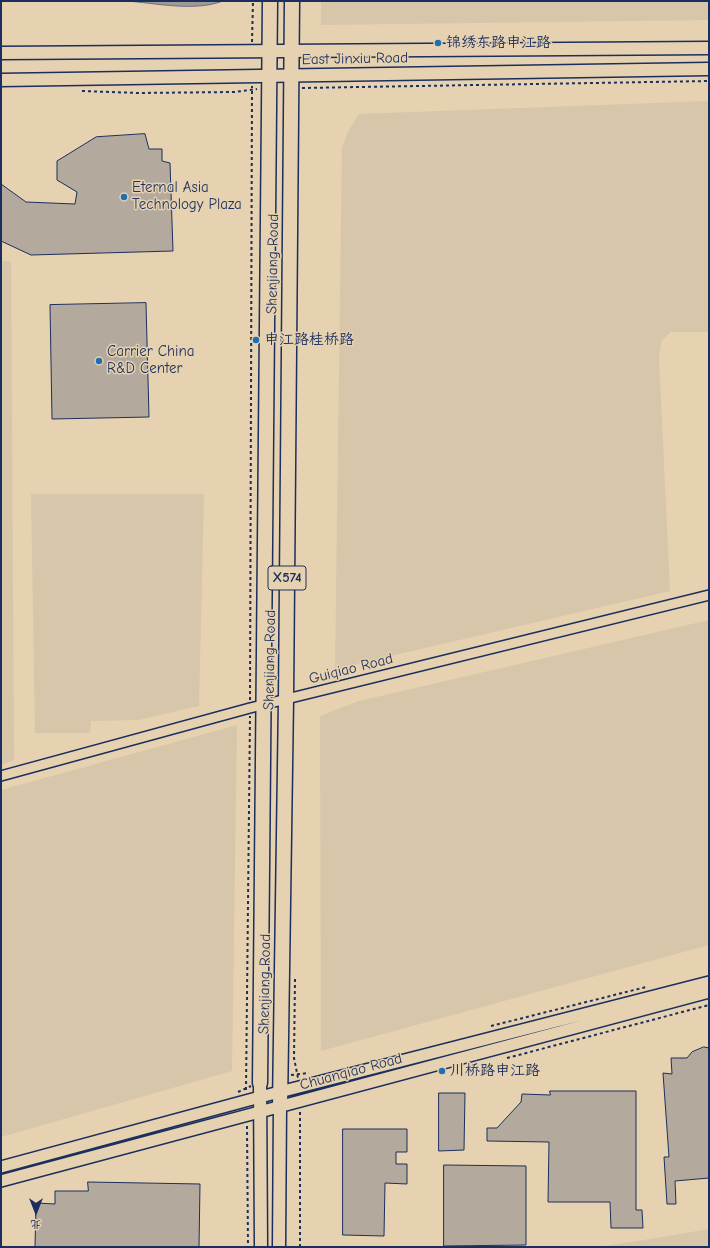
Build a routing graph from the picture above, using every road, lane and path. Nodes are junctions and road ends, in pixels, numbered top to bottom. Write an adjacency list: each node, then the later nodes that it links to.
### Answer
1 (253, 1): 7 (path)
2 (270, 5): 5 (main road, Shenjiang Road / X574)
3 (292, 5): 6 (main road, Shenjiang Road / X574)
4 (709, 48): 6 (main road, East Jinxiu Road)
5 (269, 51): 6 (main road, East Jinxiu Road); 7 (main road, East Jinxiu Road); 13 (main road, Shenjiang Road / X574)
6 (292, 51): 14 (main road, Shenjiang Road / X574)
7 (252, 52): 8 (main road, East Jinxiu Road)
8 (1, 53)
9 (709, 69): 14 (main road, East Jinxiu Road)
10 (252, 76): 11 (main road, East Jinxiu Road); 13 (main road, East Jinxiu Road); 15 (path)
11 (1, 80)
12 (709, 81): 14 (path)
13 (268, 82): 14 (main road, East Jinxiu Road); 15 (path); 19 (main road, Shenjiang Road / X574)
14 (292, 82): 18 (main road, Shenjiang Road / X574)
15 (252, 89): 16 (path); 19 (path)
16 (78, 90)
17 (709, 595): 18 (street, Guiqiao Road)
18 (286, 699): 19 (street, Guiqiao Road); 25 (main road, Shenjiang Road / X574)
19 (256, 706): 20 (street, Guiqiao Road); 23 (main road, Shenjiang Road / X574); 26 (path)
20 (1, 776)
21 (709, 982): 25 (street, Chuanqiao Road)
22 (709, 992): 25 (street, Chuanqiao Road)
23 (260, 1083): 24 (main road, Shenjiang Road / X574)
24 (260, 1097): 25 (street, Chuanqiao Road); 26 (street, Chuanqiao Road); 27 (main road, Shenjiang Road / X574)
25 (280, 1099): 27 (street, Chuanqiao Road); 33 (main road, Shenjiang Road / X574)
26 (246, 1101): 29 (street, Chuanqiao Road)
27 (259, 1111): 28 (street, Chuanqiao Road); 32 (main road, Shenjiang Road / X574)
28 (246, 1115): 30 (street, Chuanqiao Road); 31 (path)
29 (1, 1167)
30 (1, 1182)
31 (248, 1247)
32 (261, 1247)
33 (279, 1247)

